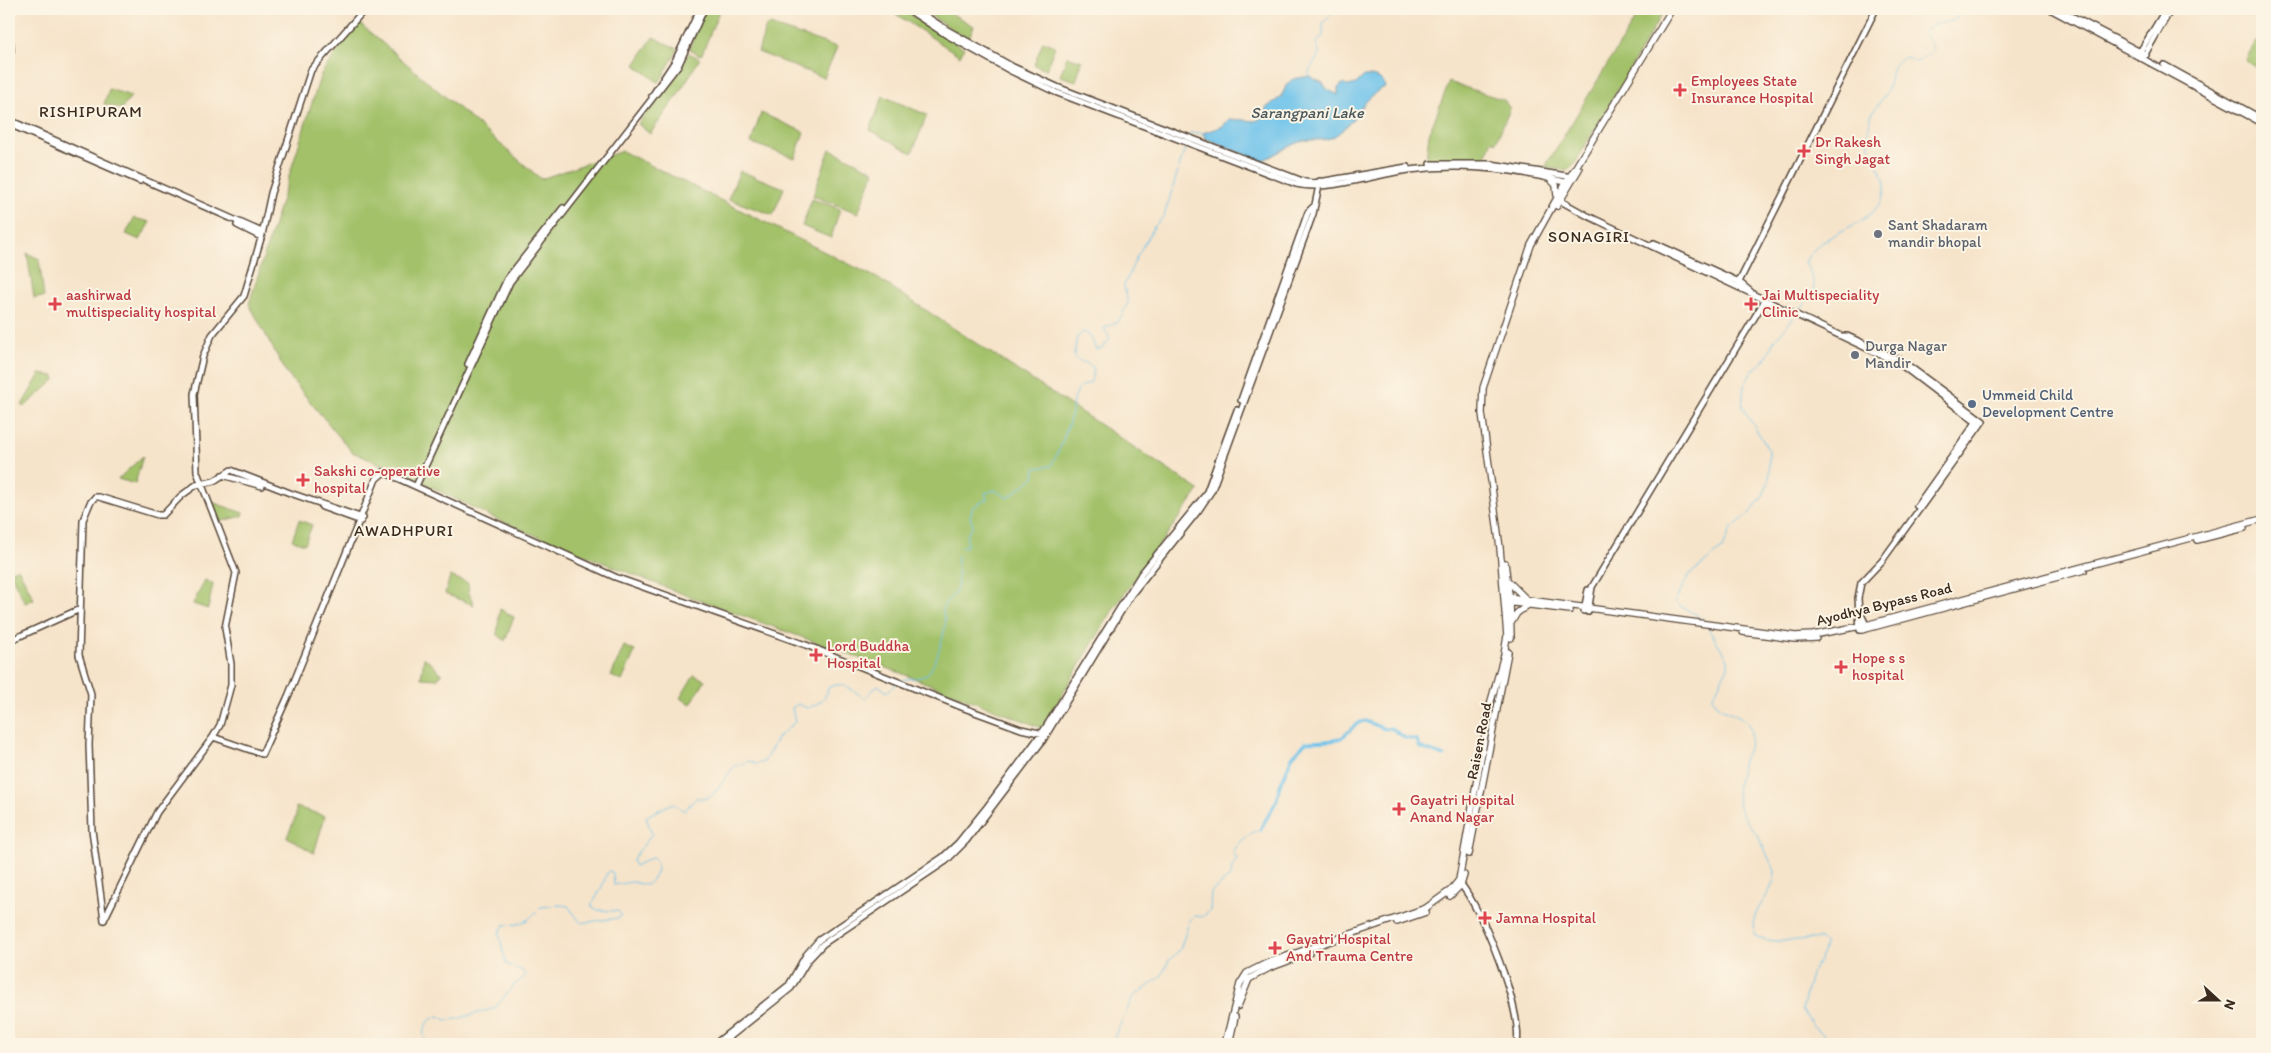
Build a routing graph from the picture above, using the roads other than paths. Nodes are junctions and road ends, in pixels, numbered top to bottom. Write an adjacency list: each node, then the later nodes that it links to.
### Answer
1 (365, 9): 27 (street)
2 (700, 9): 15 (street)
3 (704, 9): 15 (street)
4 (907, 9): 20 (street)
5 (915, 9): 20 (street)
6 (1673, 9): 22 (main road)
7 (1876, 9): 28 (street)
8 (2050, 9): 13 (street)
9 (2058, 9): 13 (street)
10 (2166, 9): 13 (street)
11 (2171, 9): 13 (street)
12 (9, 31): 14 (street)
13 (2141, 55): 16 (street); 18 (street)
14 (9, 58)
15 (663, 82): 32 (street)
16 (2262, 119)
17 (9, 120): 27 (street)
18 (2262, 123)
19 (9, 124): 27 (street)
20 (1178, 138): 25 (street)
21 (1496, 166): 22 (street); 23 (street); 25 (street)
22 (1572, 177): 24 (main road)
23 (1549, 178): 24 (street); 26 (main road)
24 (1568, 183): 26 (main road)
25 (1320, 184): 48 (street)
26 (1559, 198): 28 (street); 29 (street); 36 (main road); 37 (main road)
27 (262, 234): 31 (street)
28 (1738, 282): 29 (street)
29 (1751, 292): 30 (street)
30 (1765, 300): 40 (street); 41 (street)
31 (201, 483): 33 (street); 39 (street); 49 (street)
32 (416, 486): 33 (street); 48 (street)
33 (362, 519): 49 (street)
34 (2262, 519): 43 (main road, Ayodhya Bypass Road)
35 (2262, 523): 43 (main road, Ayodhya Bypass Road)
36 (1507, 580): 37 (main road); 38 (main road)
37 (1507, 599): 38 (main road, Ayodhya Bypass Road); 42 (main road, Raisen Road); 46 (main road, Raisen Road)
38 (1528, 602): 40 (main road, Ayodhya Bypass Road); 42 (main road)
39 (80, 610): 45 (street); 49 (street)
40 (1586, 610): 44 (main road, Ayodhya Bypass Road)
41 (1859, 610): 43 (street); 44 (street)
42 (1511, 623): 47 (main road, Raisen Road)
43 (1866, 627): 44 (main road, Ayodhya Bypass Road)
44 (1859, 628)
45 (9, 641)
46 (1491, 699): 47 (main road); 51 (main road, Raisen Road)
47 (1499, 701): 51 (main road, Raisen Road)
48 (1044, 734): 50 (street)
49 (214, 737)
50 (979, 820): 52 (street); 53 (street)
51 (1460, 883): 54 (main road); 55 (main road); 56 (street)
52 (715, 1044)
53 (721, 1044)
54 (1225, 1044)
55 (1229, 1044)
56 (1517, 1044)

